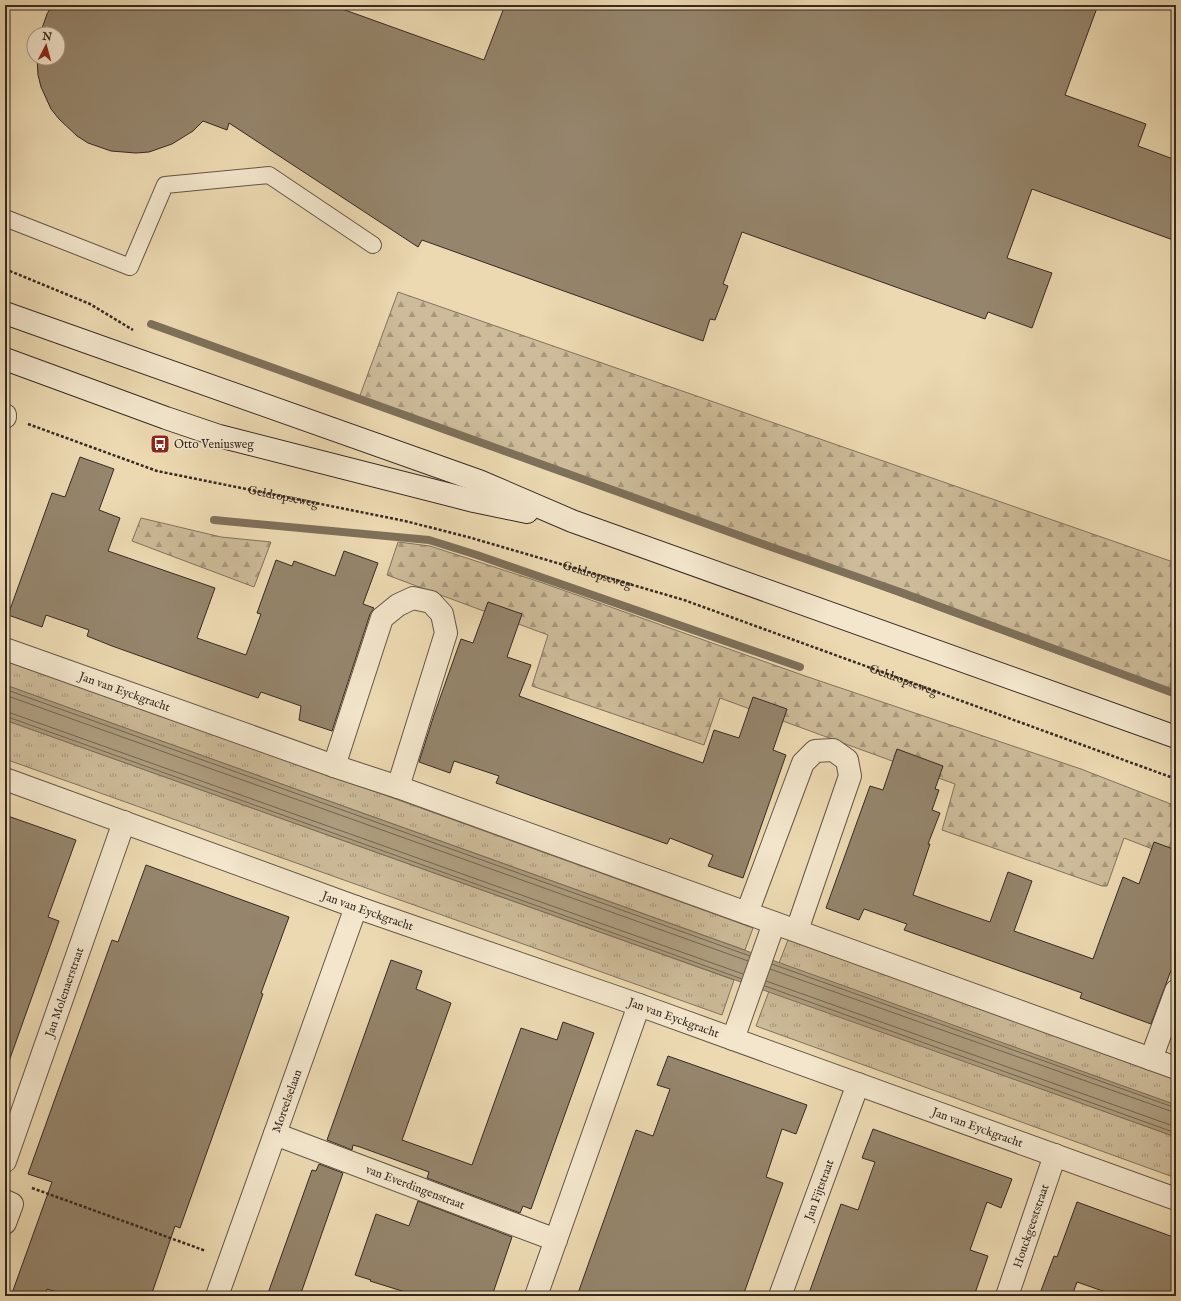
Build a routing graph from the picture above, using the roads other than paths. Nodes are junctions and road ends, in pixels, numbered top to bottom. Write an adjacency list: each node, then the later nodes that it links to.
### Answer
1 (5, 218): 2 (lane)
2 (373, 245)
3 (5, 312): 5 (street)
4 (5, 359): 5 (street)
5 (572, 521): 7 (street)
6 (5, 649): 8 (street, Jan van Eyckgracht)
7 (1176, 737)
8 (334, 766): 10 (street, Jan van Eyckgracht); 10 (street)
9 (5, 779): 11 (street, Jan van Eyckgracht)
10 (398, 787): 13 (street, Jan van Eyckgracht)
11 (124, 822): 12 (street, Jan van Eyckgracht); 24 (street, Jan Molenaerstraat)
12 (356, 907): 17 (street, Jan van Eyckgracht); 22 (street, Moreelselaan)
13 (747, 913): 14 (street, Jan van Eyckgracht); 15 (street)
14 (771, 930): 15 (street, Jan van Eyckgracht); 18 (street)
15 (797, 930): 19 (street, Jan van Eyckgracht)
16 (1176, 991): 19 (street)
17 (639, 1005): 18 (street, Jan van Eyckgracht); 28 (street)
18 (736, 1030): 21 (street, Jan van Eyckgracht)
19 (1151, 1059): 20 (street, Jan van Eyckgracht)
20 (1176, 1068)
21 (858, 1084): 23 (street, Jan van Eyckgracht); 31 (street, Jan Fijtstraat)
22 (275, 1134): 28 (street, van Everdingenstraat); 29 (street, Moreelselaan)
23 (1055, 1155): 25 (street, Jan van Eyckgracht); 32 (street, Houckgeeststraat)
24 (5, 1161)
25 (1176, 1199)
26 (5, 1202): 27 (street)
27 (5, 1222)
28 (556, 1240): 30 (street)
29 (217, 1296)
30 (536, 1296)
31 (780, 1296)
32 (1007, 1296)

